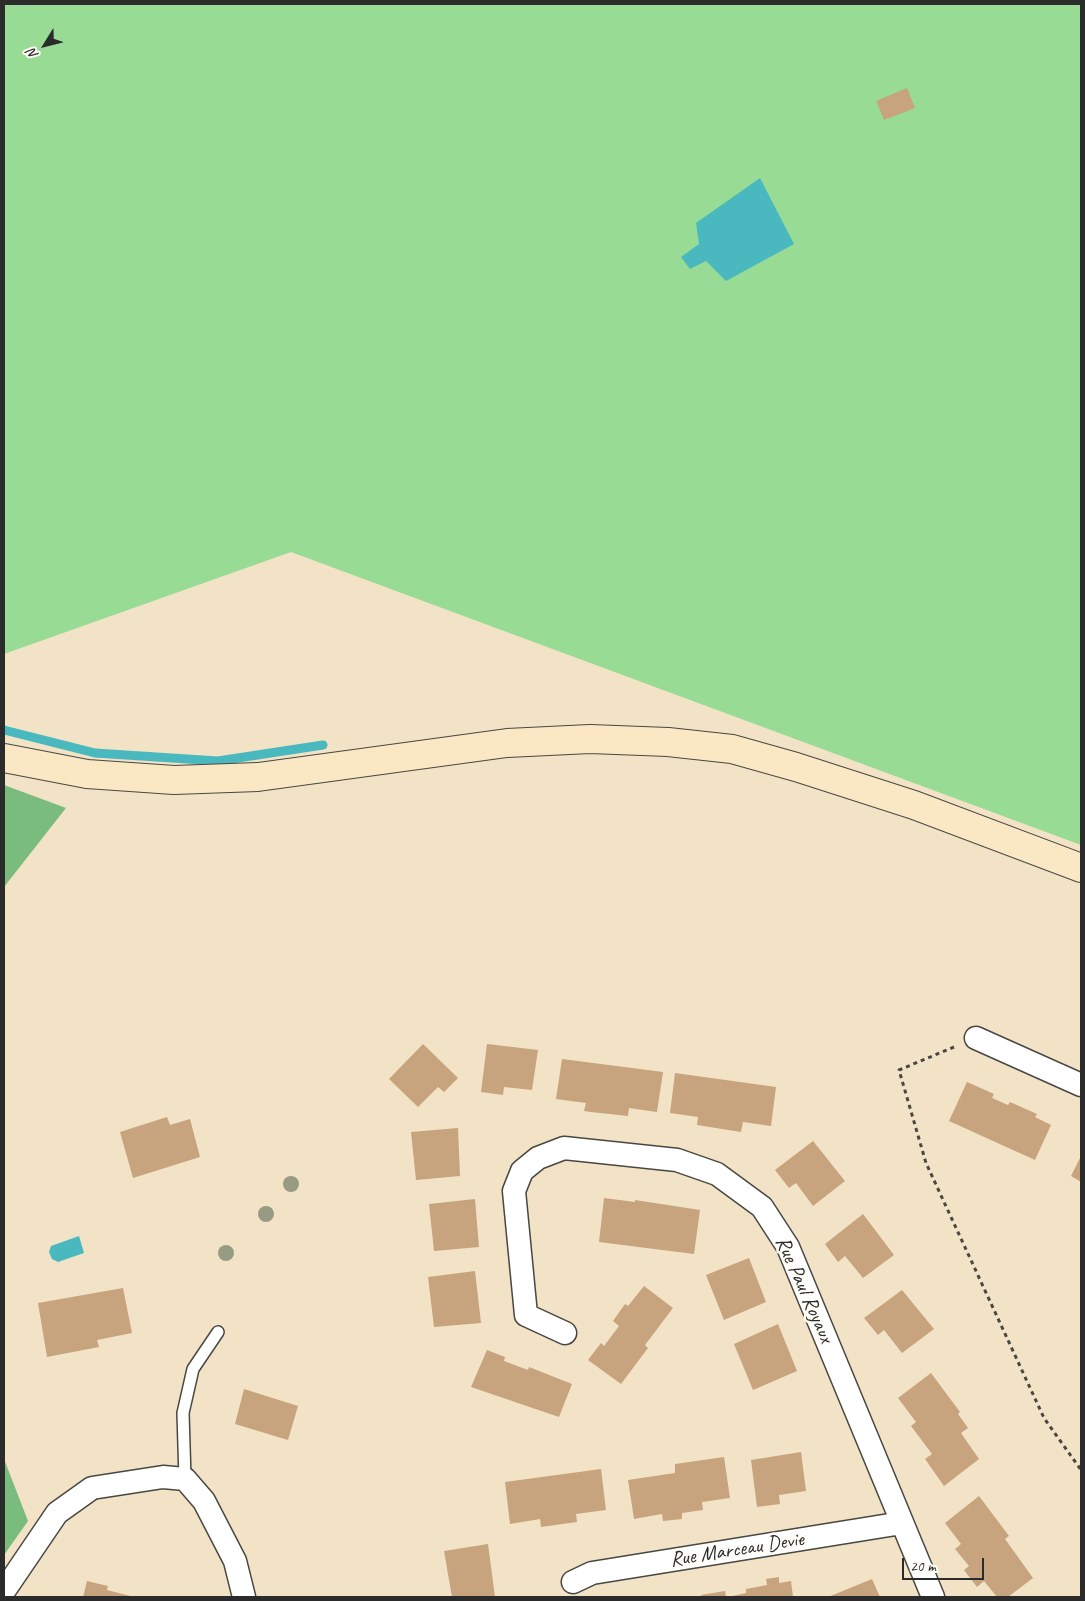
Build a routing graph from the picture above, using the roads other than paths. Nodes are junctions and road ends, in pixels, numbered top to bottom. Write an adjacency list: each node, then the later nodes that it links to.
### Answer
1 (4, 758): 2 (main road)
2 (1081, 868)
3 (976, 1038): 4 (street)
4 (1081, 1085)
5 (218, 1332): 7 (lane)
6 (565, 1333): 8 (street, Rue Paul Royaux)
7 (185, 1479): 10 (street); 11 (street)
8 (902, 1523): 9 (street, Rue Marceau Devie); 12 (street, Rue Paul Royaux)
9 (573, 1582)
10 (4, 1591)
11 (244, 1597)
12 (933, 1597)

